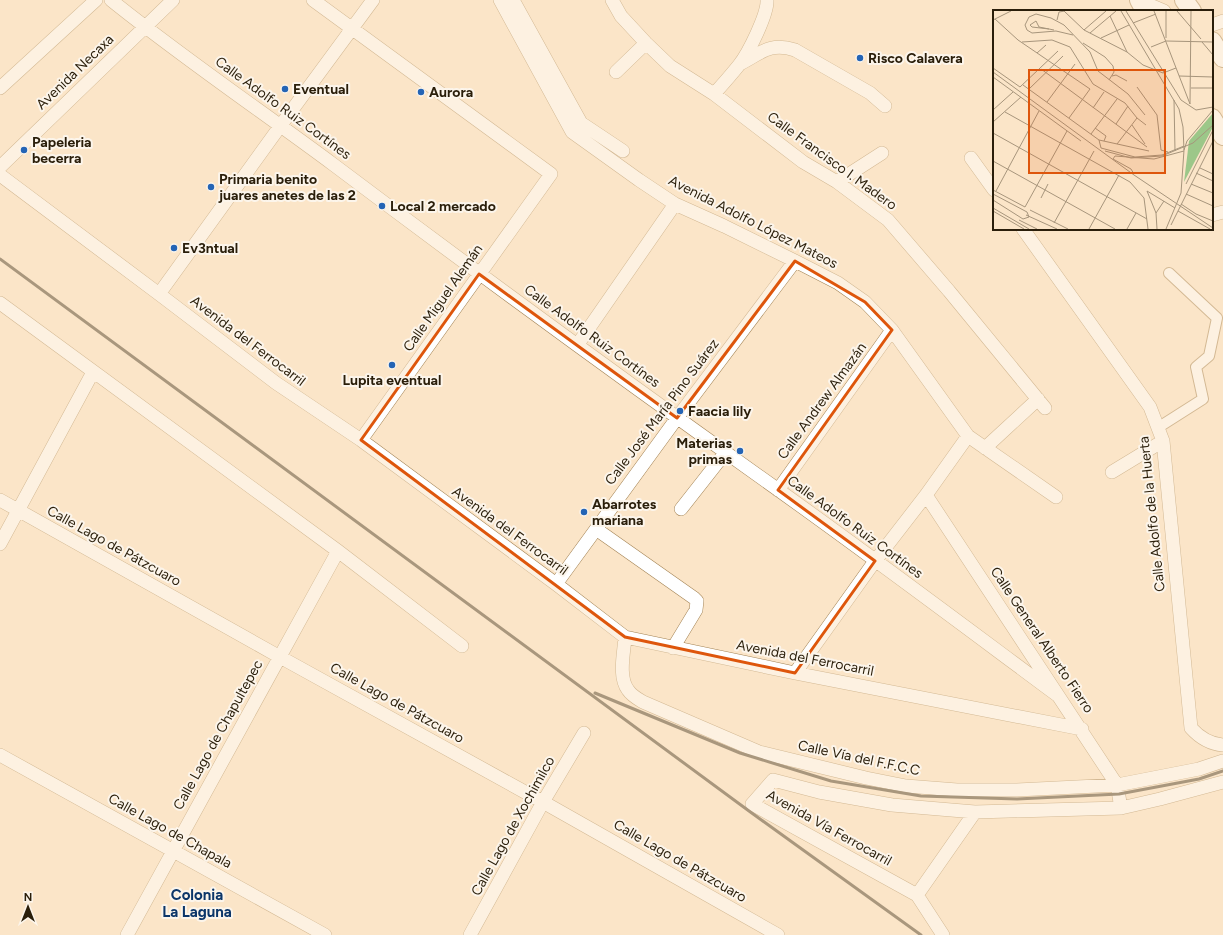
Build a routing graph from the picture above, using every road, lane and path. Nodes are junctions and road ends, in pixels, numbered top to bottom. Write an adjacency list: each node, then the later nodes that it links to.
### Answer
1 (96, 0): 24 (street)
2 (111, 0): 17 (street, Calle Adolfo Ruiz Cortínes)
3 (173, 0): 17 (street, Avenida Necaxa)
4 (314, 0): 18 (street)
5 (373, 0): 18 (street)
6 (500, 0): 37 (street, Avenida Adolfo López Mateos)
7 (513, 0): 30 (street)
8 (612, 0): 19 (street, Calle Francisco I. Madero)
9 (766, 0): 22 (street)
10 (1139, 0): 12 (main road); 13 (street)
11 (1184, 0): 14 (main road)
12 (1144, 10)
13 (1162, 10)
14 (1191, 10)
15 (1223, 21): 16 (street)
16 (1213, 25)
17 (145, 27): 28 (street, Calle Adolfo Ruiz Cortínes); 33 (street, Avenida Necaxa)
18 (352, 28): 28 (street); 43 (street, Calle Miguel Alemán)
19 (646, 43): 23 (street); 25 (street, Calle Francisco I. Madero)
20 (1213, 43): 21 (main road)
21 (1223, 58)
22 (740, 64): 25 (street); 26 (street)
23 (616, 72)
24 (0, 88)
25 (714, 94): 35 (street, Calle Francisco I. Madero)
26 (885, 106)
27 (1213, 120): 29 (main road)
28 (281, 125): 43 (street, Calle Adolfo Ruiz Cortínes); 44 (street)
29 (1223, 136)
30 (622, 151)
31 (882, 153): 35 (street)
32 (971, 158): 36 (street)
33 (0, 167)
34 (0, 175): 44 (street, Avenida del Ferrocarril)
35 (837, 182): 55 (street, Calle Francisco I. Madero)
36 (993, 189)
37 (675, 204): 41 (street, Avenida Adolfo López Mateos); 48 (street)
38 (1223, 212): 39 (street)
39 (1213, 215)
40 (1024, 230): 51 (street, Calle Adolfo de la Huerta)
41 (795, 261): 47 (street, Avenida Adolfo López Mateos); 50 (street, Calle José María Pino Suárez)
42 (1169, 273): 46 (street)
43 (479, 274): 48 (street, Calle Adolfo Ruiz Cortínes); 53 (street, Calle Miguel Alemán)
44 (159, 294): 53 (street, Avenida del Ferrocarril)
45 (0, 303): 49 (street)
46 (1220, 318): 51 (street)
47 (892, 330): 52 (street, Avenida Adolfo López Mateos); 58 (street, Calle Andrew Almazán)
48 (578, 344): 50 (street, Calle Adolfo Ruiz Cortínes)
49 (93, 372): 63 (street); 66 (street)
50 (677, 418): 56 (street, Calle Adolfo Ruiz Cortínes); 64 (street, Calle José María Pino Suárez)
51 (1159, 427): 54 (street, Calle Adolfo de la Huerta)
52 (968, 436): 55 (street, Avenida Adolfo López Mateos); 59 (street)
53 (361, 440): 68 (street, Avenida del Ferrocarril)
54 (1163, 441): 57 (street); 77 (street, Calle Adolfo de la Huerta)
55 (985, 448): 60 (street, Avenida Adolfo López Mateos)
56 (725, 453): 58 (street, Calle Adolfo Ruiz Cortínes); 62 (street)
57 (1112, 472)
58 (778, 490): 67 (street, Calle Adolfo Ruiz Cortínes)
59 (926, 495): 67 (street); 74 (street, Calle General Alberto Fierro)
60 (1056, 497)
61 (0, 500): 63 (street, Calle Lago de Pátzcuaro)
62 (681, 509)
63 (19, 510): 65 (street); 72 (street, Calle Lago de Pátzcuaro)
64 (596, 529): 68 (street, Calle José María Pino Suárez); 71 (street)
65 (0, 544)
66 (338, 551): 70 (street); 72 (street, Calle Lago de Chapultepec)
67 (875, 562): 73 (street); 74 (street, Calle Adolfo Ruiz Cortínes)
68 (556, 584): 69 (street, Avenida del Ferrocarril)
69 (625, 637): 71 (street, Avenida del Ferrocarril); 81 (street, Calle Vía del F.F.C.C)
70 (462, 646)
71 (673, 648): 73 (street, Avenida del Ferrocarril)
72 (280, 657): 82 (street, Calle Lago de Pátzcuaro); 85 (street, Calle Lago de Chapultepec)
73 (795, 673): 75 (street, Avenida del Ferrocarril)
74 (1057, 695): 75 (street, Calle General Alberto Fierro)
75 (1082, 729): 81 (street, Calle General Alberto Fierro)
76 (584, 733): 82 (street, Calle Lago de Xochimilco)
77 (1223, 745)
78 (0, 755): 85 (street, Calle Lago de Chapala)
79 (1223, 761): 81 (street, Calle Vía del F.F.C.C)
80 (1223, 782): 83 (street)
81 (1118, 784): 83 (street, Calle General Alberto Fierro)
82 (543, 802): 89 (street, Calle Lago de Xochimilco); 90 (street, Calle Lago de Pátzcuaro)
83 (1121, 808): 84 (street)
84 (975, 812): 86 (street); 86 (street, Avenida Vía Ferrocarril)
85 (173, 851): 87 (street, Calle Lago de Chapultepec); 88 (street, Calle Lago de Chapala)
86 (917, 895): 91 (street)
87 (127, 935)
88 (325, 935)
89 (470, 935)
90 (778, 935)
91 (943, 935)

